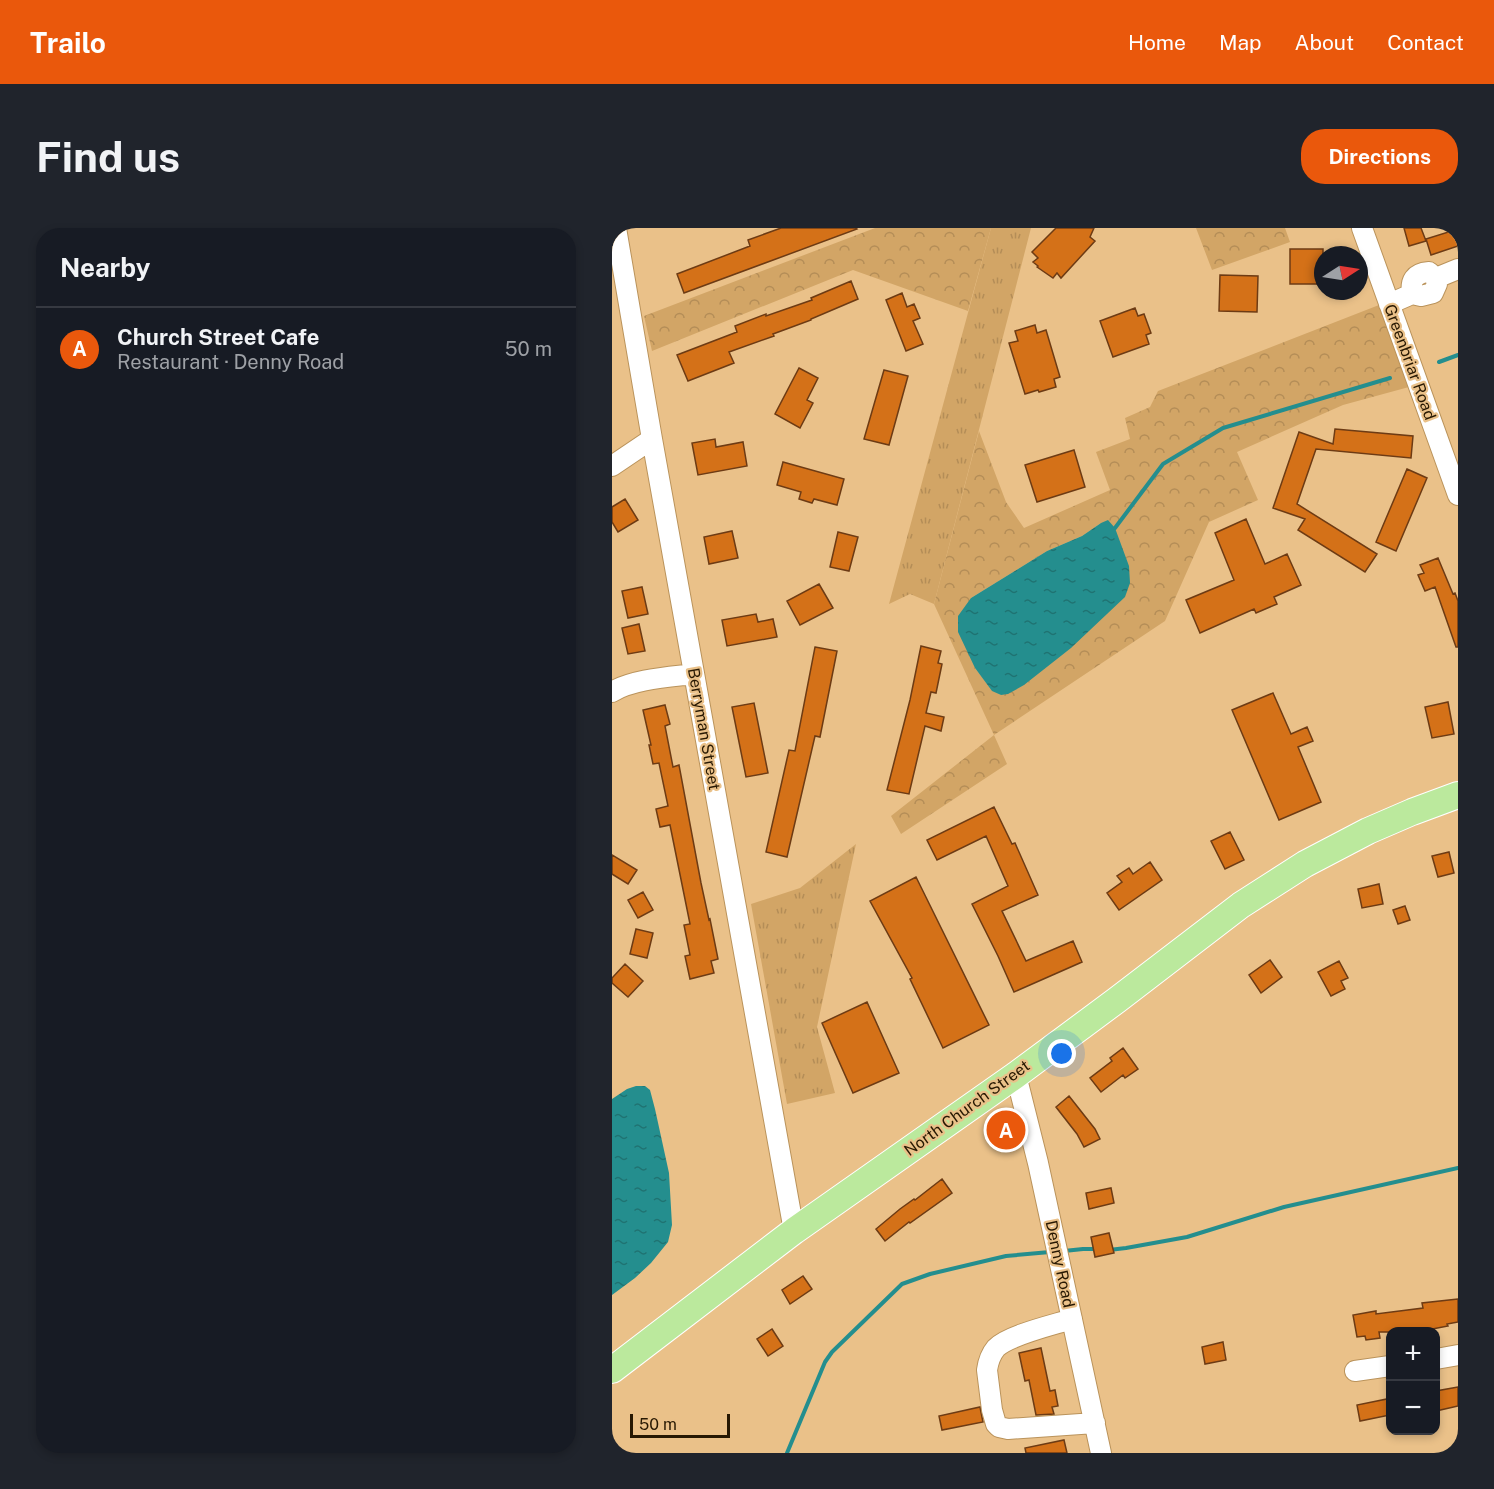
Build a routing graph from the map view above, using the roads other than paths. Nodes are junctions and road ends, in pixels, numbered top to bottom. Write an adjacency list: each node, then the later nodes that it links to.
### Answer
1 (1362, 228): 4 (street, Greenbriar Road)
2 (616, 229): 5 (street, Berryman Street)
3 (1458, 269): 4 (street)
4 (1389, 304): 7 (street, Greenbriar Road)
5 (652, 439): 6 (street); 8 (street, Berryman Street)
6 (612, 466)
7 (1458, 495)
8 (694, 674): 9 (street); 12 (street, Berryman Street)
9 (612, 692)
10 (1458, 795): 11 (main road, North Church Street)
11 (1016, 1075): 12 (main road, North Church Street); 13 (street, Denny Road)
12 (794, 1231): 17 (main road, North Church Street)
13 (1072, 1319): 19 (street, Denny Road); 19 (street)
14 (1458, 1355): 15 (street)
15 (1440, 1358)
16 (1386, 1367): 18 (street)
17 (612, 1370)
18 (1355, 1371)
19 (1095, 1423): 20 (street, Denny Road)
20 (1101, 1453)

